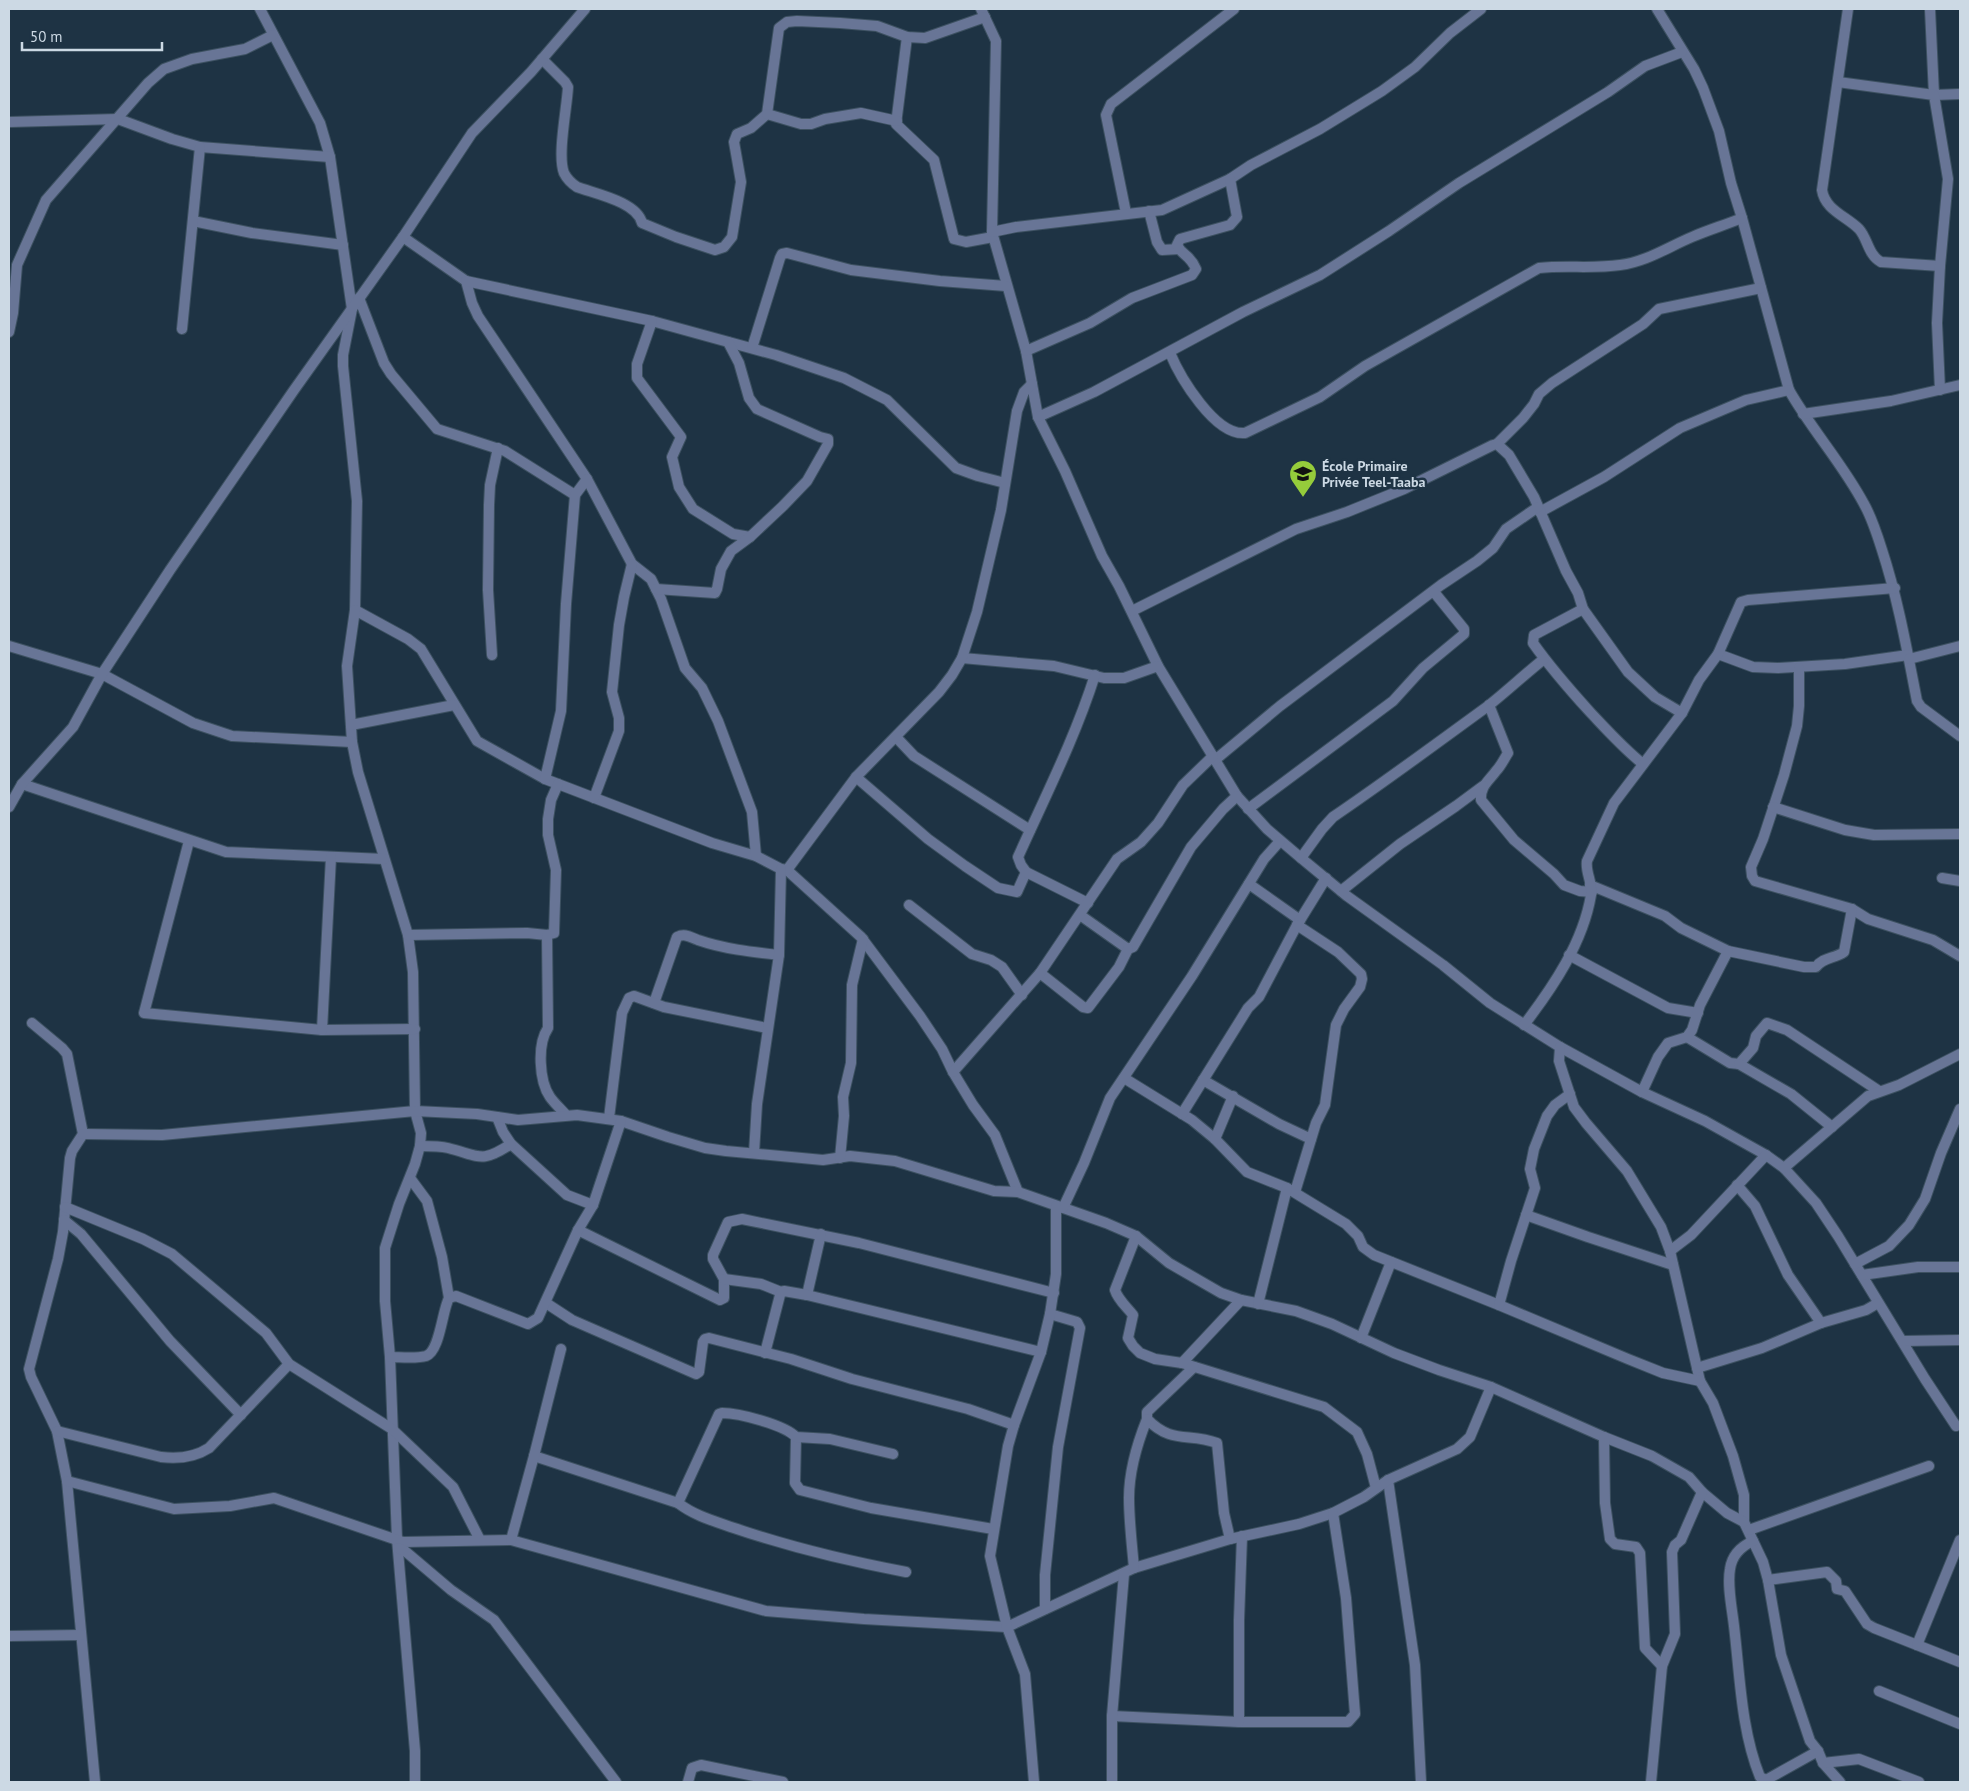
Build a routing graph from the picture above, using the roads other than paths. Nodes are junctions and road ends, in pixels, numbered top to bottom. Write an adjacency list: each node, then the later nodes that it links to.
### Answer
1 (260, 9): 9 (street)
2 (585, 9): 12 (street)
3 (1234, 9): 24 (street)
4 (1480, 9): 22 (street)
5 (1657, 9): 11 (street)
6 (1848, 9): 13 (street)
7 (1930, 9): 15 (street)
8 (983, 13): 10 (street); 27 (street)
9 (273, 35): 17 (street); 21 (street)
10 (907, 37): 16 (street); 18 (street)
11 (1682, 52): 25 (street); 43 (street)
12 (542, 59): 16 (street); 28 (street)
13 (1838, 82): 15 (street); 31 (street)
14 (1960, 94): 15 (street)
15 (1934, 95): 31 (street)
16 (767, 114): 18 (street)
17 (118, 119): 19 (street); 20 (street); 39 (street)
18 (897, 121): 27 (street)
19 (9, 122)
20 (200, 147): 21 (street); 26 (street)
21 (330, 157): 29 (street)
22 (1230, 179): 23 (street); 30 (street)
23 (1149, 211): 24 (street); 30 (street)
24 (1126, 213): 27 (street)
25 (1742, 218): 34 (street); 43 (street)
26 (193, 221): 29 (street); 38 (street)
27 (993, 235): 33 (street)
28 (403, 237): 32 (street); 35 (street)
29 (343, 245): 36 (street)
30 (1179, 249): 42 (street)
31 (1940, 266): 47 (street)
32 (466, 281): 37 (street); 52 (street)
33 (1006, 286): 41 (street); 42 (street)
34 (1761, 288): 46 (street); 50 (street)
35 (359, 298): 36 (street); 51 (street)
36 (352, 309): 62 (street); 73 (street)
37 (652, 321): 40 (street); 56 (street)
38 (182, 329)
39 (9, 332)
40 (728, 342): 41 (street); 56 (street)
41 (752, 348): 53 (street)
42 (1026, 351): 44 (street)
43 (1170, 353): 49 (street)
44 (1032, 384): 49 (street); 53 (street)
45 (1960, 385): 47 (street)
46 (1789, 390): 48 (street); 55 (street)
47 (1940, 390): 48 (street)
48 (1803, 414): 58 (street)
49 (1038, 418): 63 (street)
50 (1497, 444): 55 (street); 63 (street)
51 (498, 448): 54 (street); 66 (street)
52 (587, 480): 54 (street); 57 (street)
53 (1005, 483): 69 (street)
54 (575, 495): 85 (street)
55 (1539, 509): 60 (street); 61 (street)
56 (750, 537): 59 (street)
57 (632, 564): 59 (street); 90 (street)
58 (1895, 588): 67 (street); 68 (street)
59 (656, 589): 98 (street)
60 (1434, 592): 82 (street); 93 (street)
61 (1583, 609): 70 (street); 77 (street)
62 (355, 610): 75 (street); 78 (street)
63 (1132, 612): 71 (street)
64 (9, 646): 73 (street)
65 (1960, 646): 68 (street)
66 (492, 654)
67 (1718, 654): 72 (street); 77 (street)
68 (1908, 657): 72 (street); 79 (street)
69 (962, 658): 74 (street); 80 (street)
70 (1544, 659): 76 (street); 83 (street)
71 (1158, 666): 74 (street); 82 (street)
72 (1799, 668): 92 (street)
73 (102, 674): 81 (street); 86 (street)
74 (1095, 676): 94 (street)
75 (454, 705): 78 (street); 85 (street)
76 (1489, 705): 88 (street); 100 (street)
77 (1682, 713): 83 (street)
78 (351, 725): 81 (street)
79 (1960, 736)
80 (896, 737): 84 (street); 94 (street)
81 (352, 742): 101 (street)
82 (1214, 758): 89 (street); 110 (street)
83 (1643, 764): 108 (street)
84 (856, 777): 102 (street); 103 (street)
85 (546, 779): 87 (street)
86 (22, 784): 91 (street); 97 (street)
87 (558, 784): 90 (street); 116 (street)
88 (1483, 786): 108 (street); 109 (street)
89 (1237, 796): 93 (street); 118 (street)
90 (594, 798): 98 (street)
91 (9, 807)
92 (1773, 807): 95 (street); 112 (street)
93 (1248, 809): 96 (street)
94 (1030, 830): 103 (street)
95 (1960, 834)
96 (1280, 840): 100 (street); 107 (street)
97 (189, 841): 99 (street); 131 (street)
98 (756, 856): 102 (street)
99 (331, 857): 101 (street); 131 (street)
100 (1300, 858): 104 (street)
101 (384, 859): 115 (street)
102 (784, 869): 117 (street); 120 (street)
103 (1026, 872): 110 (street)
104 (1326, 878): 109 (street); 114 (street)
105 (1942, 878): 106 (street)
106 (1960, 881)
107 (1249, 884): 114 (street); 137 (street)
108 (1591, 889): 119 (street); 121 (street)
109 (1341, 891): 128 (street)
110 (1088, 904): 113 (street)
111 (909, 905): 124 (street)
112 (1852, 909): 119 (street); 122 (street)
113 (1080, 915): 118 (street); 123 (street)
114 (1298, 923): 138 (street); 153 (street)
115 (408, 935): 116 (street); 130 (street)
116 (547, 935): 146 (street)
117 (863, 940): 136 (street); 158 (street)
118 (1128, 949): 123 (street)
119 (1728, 951): 126 (street)
120 (779, 955): 125 (street); 129 (street)
121 (1569, 956): 126 (street); 128 (street)
122 (1960, 956)
123 (1040, 973): 124 (street)
124 (1022, 995): 136 (street)
125 (654, 1004): 129 (street); 148 (street)
126 (1698, 1013): 132 (street)
127 (32, 1023): 151 (street)
128 (1524, 1025): 133 (street)
129 (767, 1028): 156 (street)
130 (415, 1029): 131 (street); 144 (street)
131 (322, 1030)
132 (1687, 1037): 135 (street); 140 (street)
133 (1560, 1047): 140 (street); 141 (street)
134 (1960, 1054): 139 (street)
135 (1739, 1064): 139 (street); 150 (street)
136 (953, 1072): 163 (street)
137 (1124, 1078): 145 (street); 166 (street)
138 (1203, 1080): 142 (street); 145 (street)
139 (1879, 1091): 150 (street)
140 (1642, 1092): 157 (street)
141 (1570, 1094): 167 (street); 172 (street)
142 (1233, 1096): 152 (street); 153 (street)
143 (1960, 1109): 174 (street)
144 (415, 1111): 147 (street); 151 (street); 155 (street)
145 (1182, 1114): 152 (street)
146 (566, 1115): 147 (street); 148 (street)
147 (498, 1117): 154 (street)
148 (608, 1118): 149 (street)
149 (621, 1121): 156 (street); 164 (street)
150 (1832, 1128): 159 (street)
151 (83, 1134): 165 (street)
152 (1215, 1139): 162 (street)
153 (1311, 1139): 162 (street)
154 (511, 1144): 155 (street); 164 (street)
155 (420, 1146): 160 (street)
156 (754, 1153): 158 (street)
157 (1766, 1155): 159 (street); 161 (street)
158 (840, 1158): 163 (street)
159 (1784, 1168): 174 (street)
160 (410, 1178): 182 (street); 196 (street)
161 (1737, 1185): 172 (street); 189 (street)
162 (1291, 1190): 173 (street); 186 (street)
163 (1018, 1192): 166 (street)
164 (593, 1205): 169 (street)
165 (64, 1207): 168 (street); 198 (street)
166 (1060, 1207): 171 (street); 180 (street)
167 (1526, 1215): 175 (street); 187 (street)
168 (64, 1220): 203 (street); 208 (street)
169 (578, 1230): 178 (street); 184 (street)
170 (821, 1234): 178 (street); 180 (street); 181 (street)
171 (1136, 1236): 183 (street); 197 (street)
172 (1670, 1251): 175 (street)
173 (1391, 1262): 187 (street); 190 (street)
174 (1855, 1264): 177 (street)
175 (1673, 1265): 200 (street)
176 (1960, 1267): 177 (street)
177 (1862, 1275): 185 (street)
178 (724, 1279): 179 (street)
179 (781, 1292): 181 (street); 195 (street)
180 (1054, 1293): 188 (street)
181 (806, 1295): 194 (street)
182 (449, 1298): 184 (street); 196 (street)
183 (1241, 1300): 186 (street); 197 (street)
184 (546, 1303): 195 (street)
185 (1878, 1303): 189 (street); 192 (street)
186 (1258, 1304): 190 (street)
187 (1499, 1305): 201 (street)
188 (1050, 1314): 194 (street); 233 (street)
189 (1821, 1323): 200 (street)
190 (1361, 1338): 202 (street)
191 (1960, 1340): 192 (street)
192 (1903, 1341): 206 (street)
193 (561, 1349): 212 (street)
194 (1041, 1352): 205 (street)
195 (765, 1353): 205 (street)
196 (390, 1357): 207 (street)
197 (1182, 1363): 199 (street)
198 (289, 1364): 203 (street); 207 (street)
199 (1194, 1367): 204 (street); 216 (street)
200 (1697, 1368): 201 (street)
201 (1700, 1381): 220 (street)
202 (1491, 1387): 210 (street); 214 (street)
203 (240, 1415): 208 (street)
204 (1147, 1419): 223 (street); 229 (street)
205 (1014, 1425): 221 (street)
206 (1956, 1426)
207 (392, 1429): 224 (street); 228 (street)
208 (57, 1431): 215 (street)
209 (796, 1437): 211 (street); 218 (street); 221 (street)
210 (1604, 1437): 217 (street); 239 (street)
211 (894, 1454)
212 (534, 1456): 218 (street); 225 (street)
213 (1929, 1466): 220 (street)
214 (1388, 1480): 216 (street); 253 (street)
215 (67, 1481): 228 (street); 235 (street)
216 (1376, 1488): 219 (street)
217 (1702, 1492): 220 (street); 239 (street)
218 (678, 1503): 230 (street)
219 (1333, 1513): 222 (street); 242 (street)
220 (1747, 1526): 227 (street)
221 (994, 1529): 234 (street)
222 (1242, 1536): 223 (street); 242 (street)
223 (1230, 1539): 229 (street)
224 (480, 1540): 225 (street); 228 (street)
225 (511, 1540): 234 (street)
226 (1960, 1540): 237 (street)
227 (1753, 1541): 232 (street); 244 (street)
228 (398, 1543): 247 (street); 248 (street)
229 (1134, 1568): 231 (street)
230 (906, 1572)
231 (1124, 1574): 233 (street); 241 (street)
232 (1768, 1580): 237 (street); 244 (street)
233 (1045, 1609): 234 (street)
234 (1007, 1627): 251 (street)
235 (82, 1635): 236 (street); 246 (street)
236 (9, 1636)
237 (1917, 1645): 238 (street)
238 (1960, 1662)
239 (1662, 1666): 254 (street)
240 (1879, 1691): 243 (street)
241 (1112, 1716): 242 (street); 252 (street)
242 (1240, 1722)
243 (1960, 1724)
244 (1818, 1751): 245 (street)
245 (1823, 1763): 255 (street); 256 (street)
246 (95, 1782)
247 (415, 1782)
248 (616, 1782)
249 (688, 1782): 250 (street)
250 (783, 1782)
251 (1034, 1782)
252 (1112, 1782)
253 (1421, 1782)
254 (1651, 1782)
255 (1840, 1782)
256 (1919, 1782)

